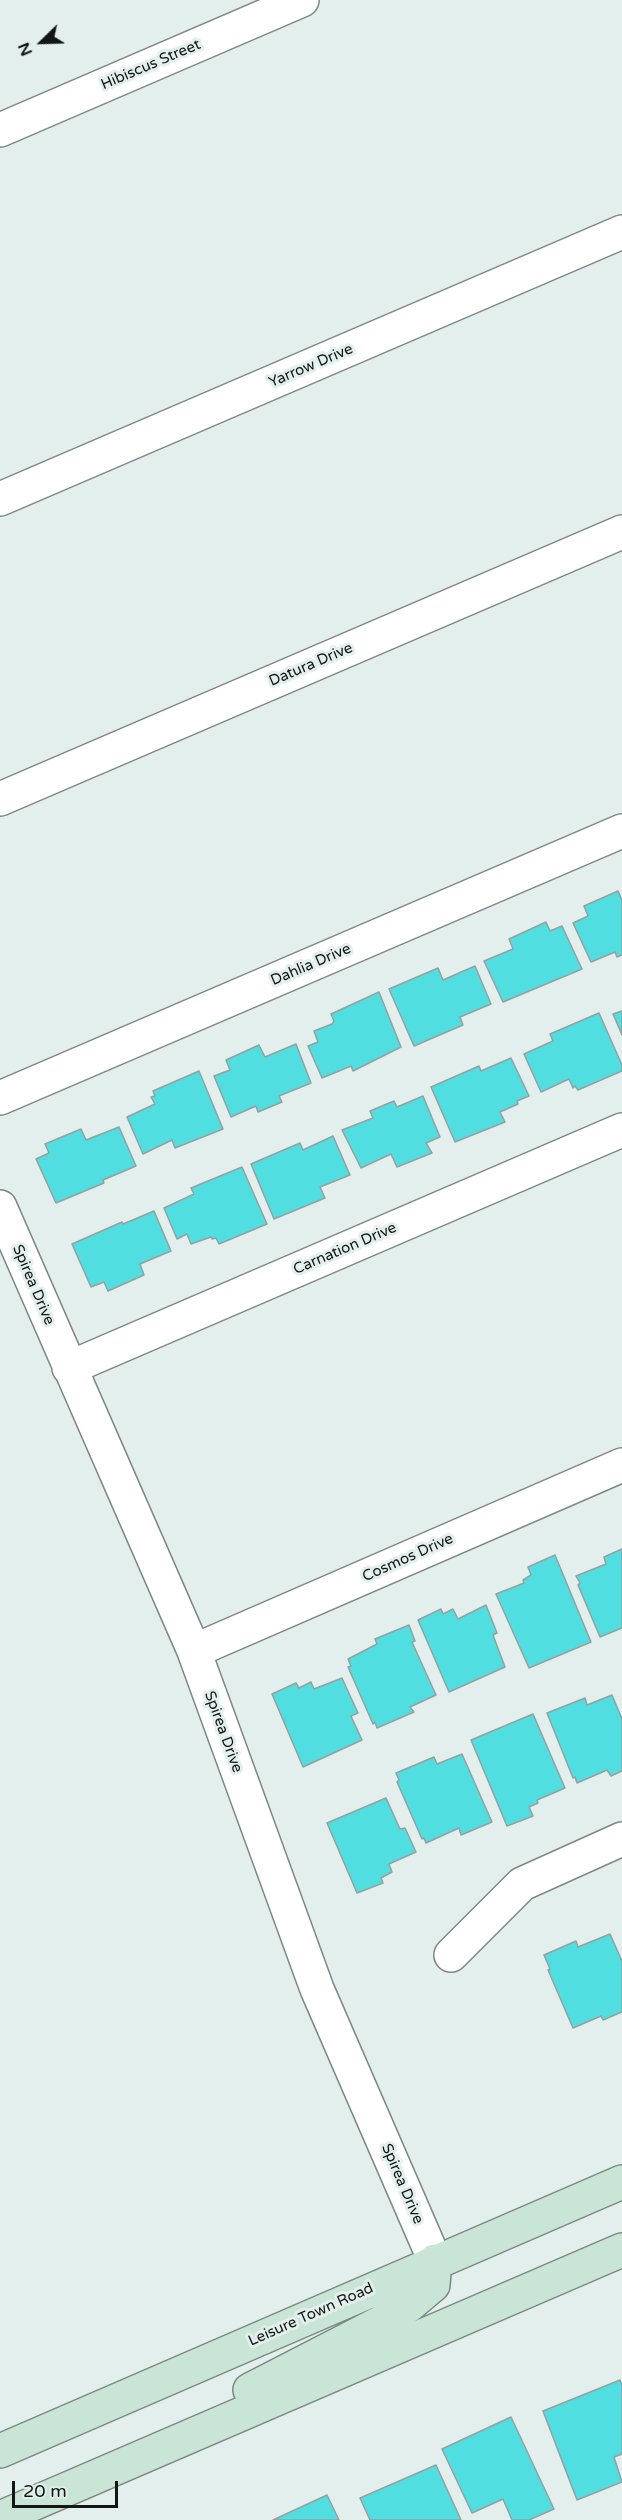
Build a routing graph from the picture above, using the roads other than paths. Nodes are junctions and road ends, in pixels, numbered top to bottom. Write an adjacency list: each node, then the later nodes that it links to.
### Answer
1 (302, 0): 2 (street, Hibiscus Street)
2 (0, 130)
3 (622, 232): 4 (street, Yarrow Drive)
4 (0, 499)
5 (622, 532): 6 (street, Datura Drive)
6 (0, 799)
7 (622, 831): 8 (street, Dahlia Drive)
8 (0, 1098)
9 (622, 1130): 11 (street, Carnation Drive)
10 (0, 1208): 11 (street, Spirea Drive)
11 (69, 1368): 13 (street, Spirea Drive)
12 (622, 1465): 13 (street, Cosmos Drive)
13 (194, 1651): 18 (street, Spirea Drive)
14 (622, 1839): 15 (street)
15 (451, 1954)
16 (622, 2182): 18 (main road, Leisure Town Road)
17 (622, 2250): 20 (main road)
18 (435, 2260): 19 (main road, Leisure Town Road); 20 (main road)
19 (0, 2451)
20 (55, 2494): 21 (main road)
21 (0, 2518)

